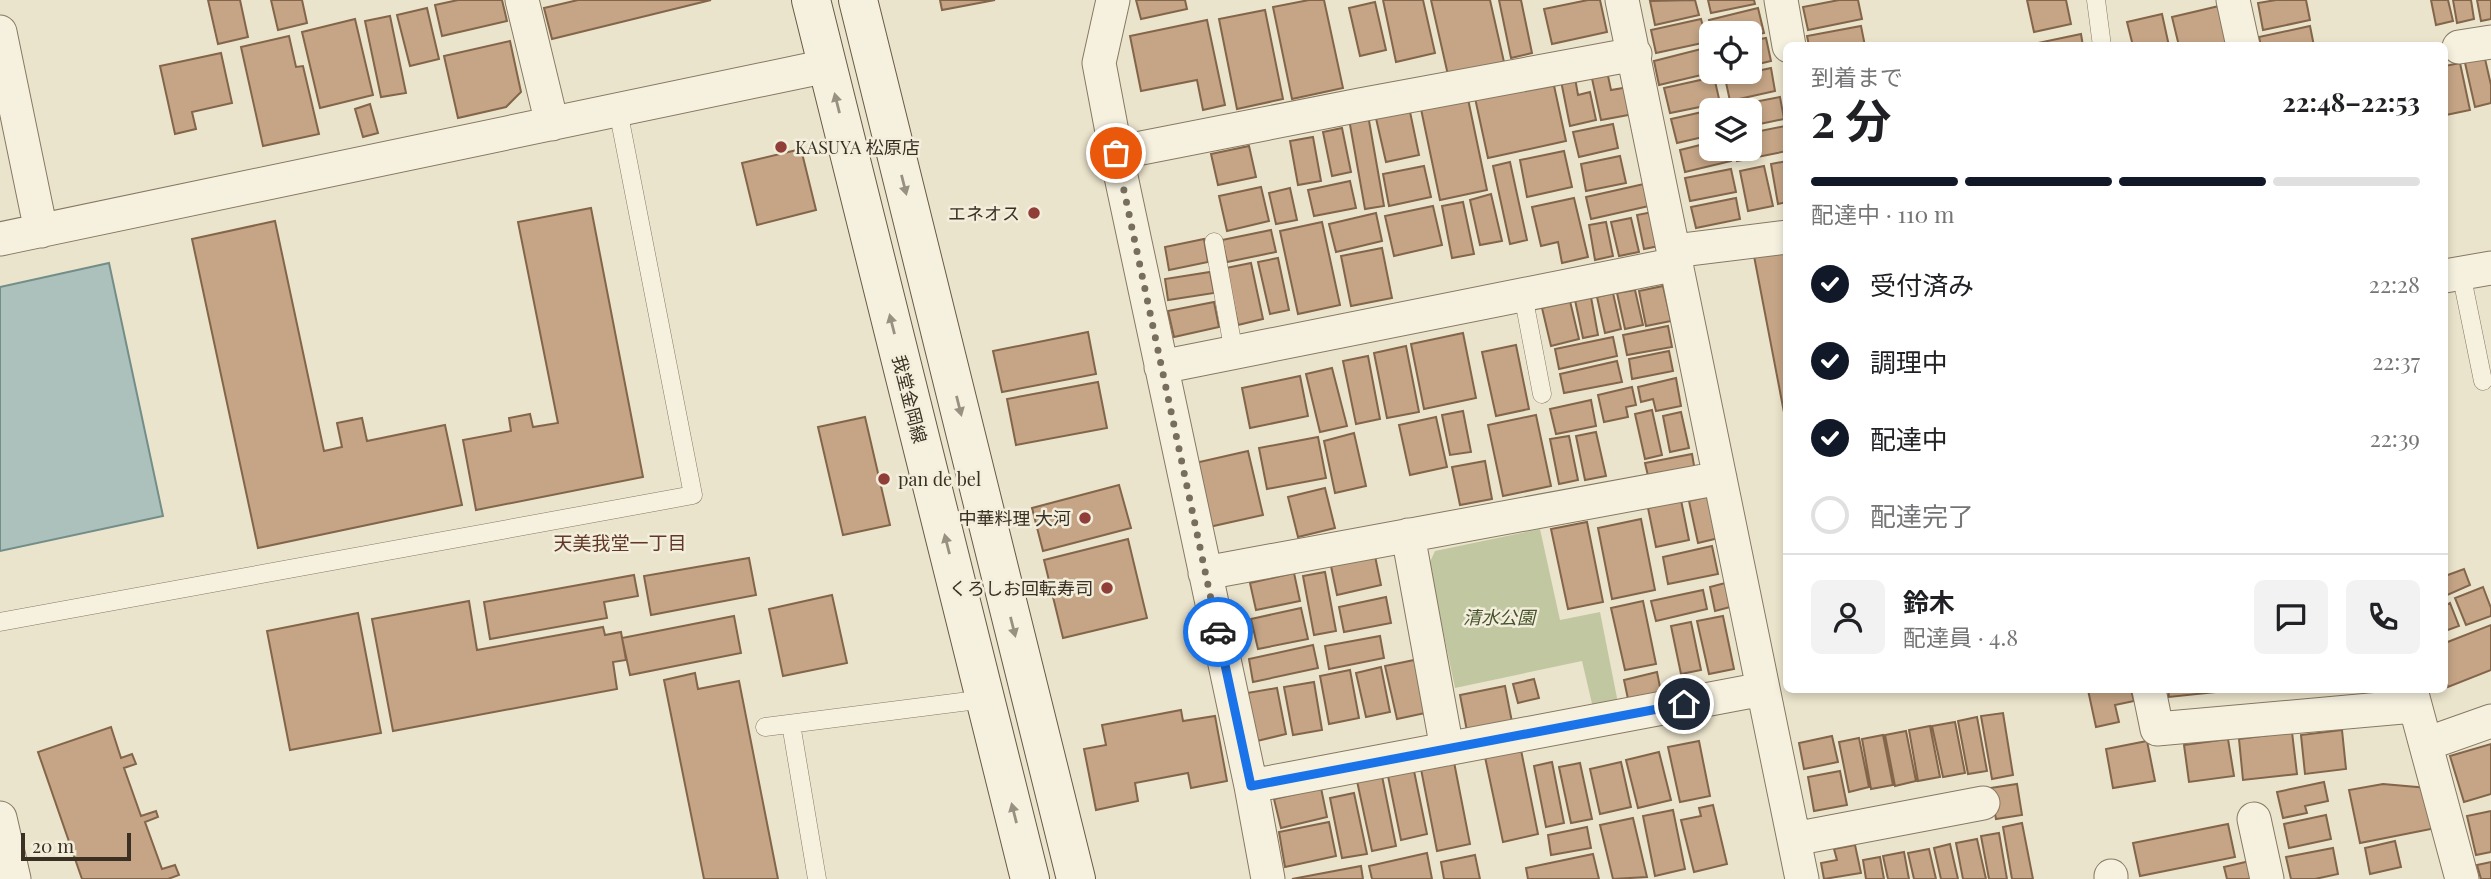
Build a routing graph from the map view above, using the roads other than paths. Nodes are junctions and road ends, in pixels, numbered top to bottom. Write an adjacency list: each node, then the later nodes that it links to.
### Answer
1 (522, 0): 16 (street)
2 (811, 0): 14 (main road, 我堂金岡線)
3 (858, 0): 50 (main road, one-way to 50)
4 (1114, 0): 17 (street)
5 (1622, 0): 13 (street)
6 (1781, 0): 10 (street)
7 (2096, 0): 11 (lane)
8 (2233, 0): 12 (street)
9 (0, 32): 18 (street)
10 (1788, 42)
11 (2101, 42)
12 (2242, 42)
13 (1635, 54): 17 (street); 22 (street)
14 (827, 66): 15 (street); 36 (main road, 我堂金岡線, one-way to 14)
15 (618, 110): 16 (street); 32 (lane)
16 (552, 124): 18 (street)
17 (1116, 153): 26 (street)
18 (41, 231): 20 (street)
19 (1783, 238): 22 (street)
20 (0, 239)
21 (1214, 242): 25 (lane)
22 (1676, 258): 24 (street); 29 (street)
23 (2466, 273): 27 (lane)
24 (1523, 295): 25 (street); 28 (lane)
25 (1234, 353): 26 (street)
26 (1161, 367): 31 (street)
27 (2483, 381)
28 (1542, 394)
29 (1720, 478): 30 (street); 33 (street)
30 (1408, 535): 31 (street); 41 (street)
31 (1205, 573): 42 (street)
32 (0, 622)
33 (1763, 689): 41 (street); 46 (street)
34 (2150, 693): 35 (street)
35 (2412, 698): 40 (street)
36 (985, 699): 38 (lane); 49 (main road, 我堂金岡線, one-way to 36)
37 (2491, 721): 40 (street)
38 (791, 724): 39 (lane); 48 (lane)
39 (765, 727)
40 (2426, 744): 54 (street)
41 (1447, 749): 42 (street)
42 (1251, 786): 51 (street)
43 (1983, 803): 46 (street)
44 (0, 818): 47 (street)
45 (2254, 819): 53 (street)
46 (1794, 839): 52 (street)
47 (14, 879)
48 (817, 879)
49 (1030, 879)
50 (1076, 879)
51 (1268, 879)
52 (1802, 879)
53 (2267, 879)
54 (2462, 879)

